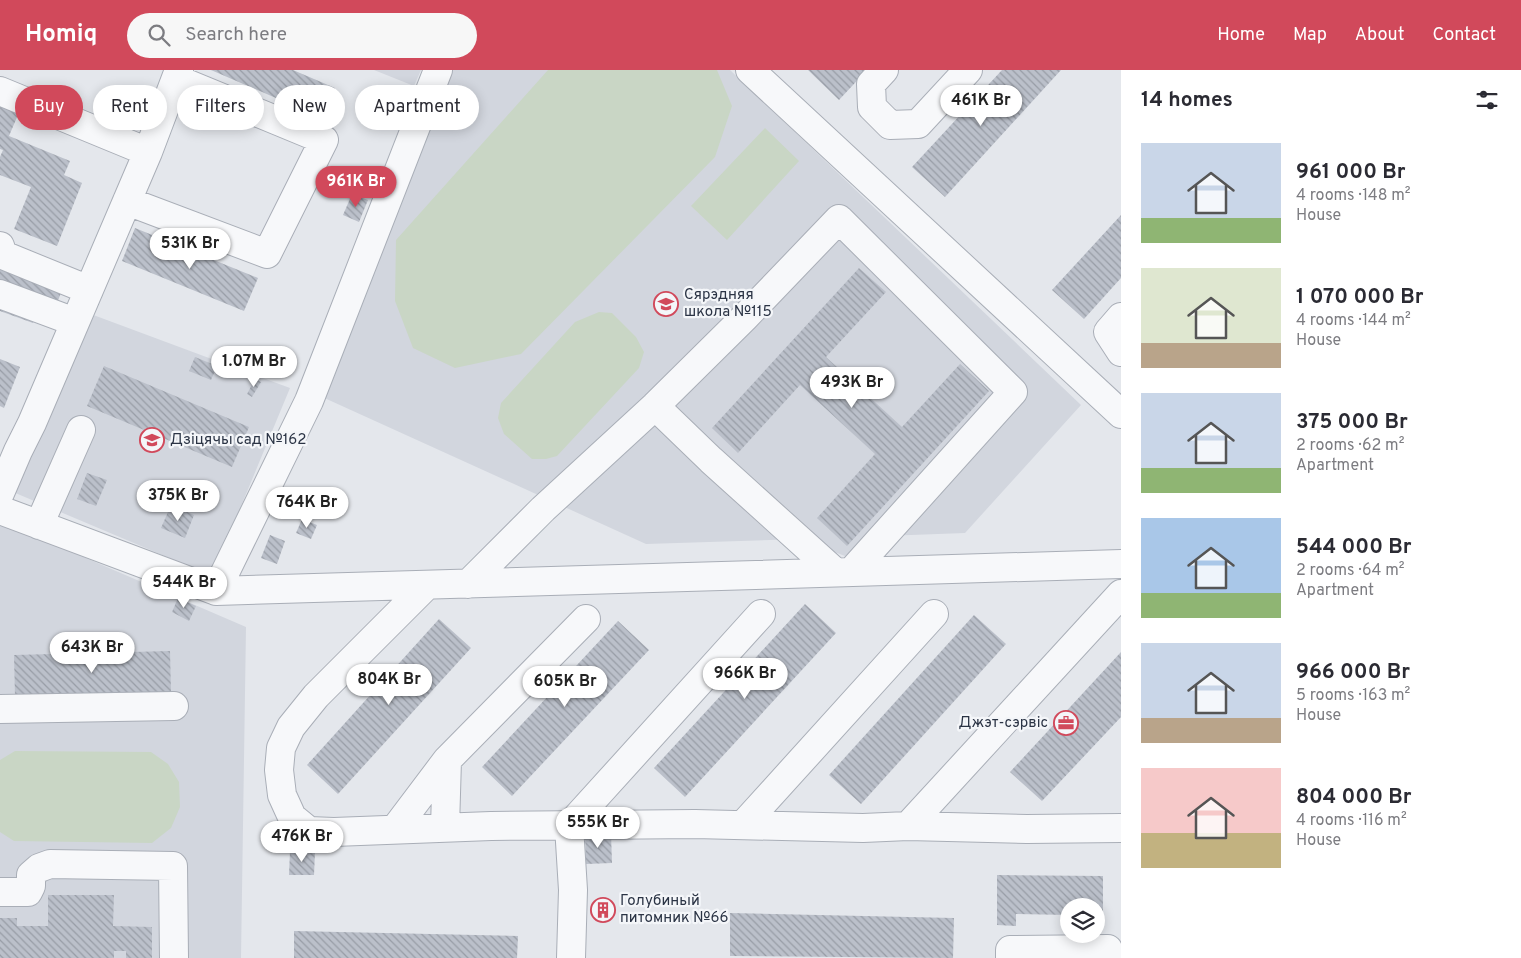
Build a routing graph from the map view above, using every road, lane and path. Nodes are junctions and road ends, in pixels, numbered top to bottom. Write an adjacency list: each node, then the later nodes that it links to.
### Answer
1 (438, 70): 26 (street)
2 (750, 70): 16 (street)
3 (884, 70): 4 (street)
4 (968, 70)
5 (178, 74): 7 (street); 8 (street)
6 (0, 91): 7 (street)
7 (148, 152): 8 (street)
8 (127, 201): 10 (street)
9 (0, 246): 10 (street)
10 (89, 290): 13 (street)
11 (0, 294): 13 (street)
12 (1121, 317): 14 (street)
13 (75, 322): 18 (street)
14 (1121, 352)
15 (655, 406): 23 (street); 23 (street); 24 (street)
16 (1121, 414)
17 (81, 430): 21 (street)
18 (9, 447): 19 (street)
19 (0, 493)
20 (0, 510): 21 (street)
21 (39, 525): 26 (street)
22 (1121, 564): 23 (street)
23 (843, 572): 24 (street)
24 (468, 584): 25 (street)
25 (427, 585): 26 (street); 39 (street)
26 (216, 591)
27 (1121, 594): 36 (street)
28 (762, 614): 34 (street)
29 (934, 614): 35 (street)
30 (586, 618): 33 (street)
31 (174, 706): 32 (street)
32 (0, 709)
33 (447, 760): 37 (street); 39 (street)
34 (569, 826): 35 (street); 37 (street); 42 (street)
35 (743, 826): 36 (street)
36 (908, 826): 38 (street)
37 (445, 827): 39 (street)
38 (1121, 828)
39 (395, 829)
40 (0, 892): 41 (street)
41 (174, 958)
42 (571, 958)
43 (1010, 958): 44 (street)
44 (1108, 958)

